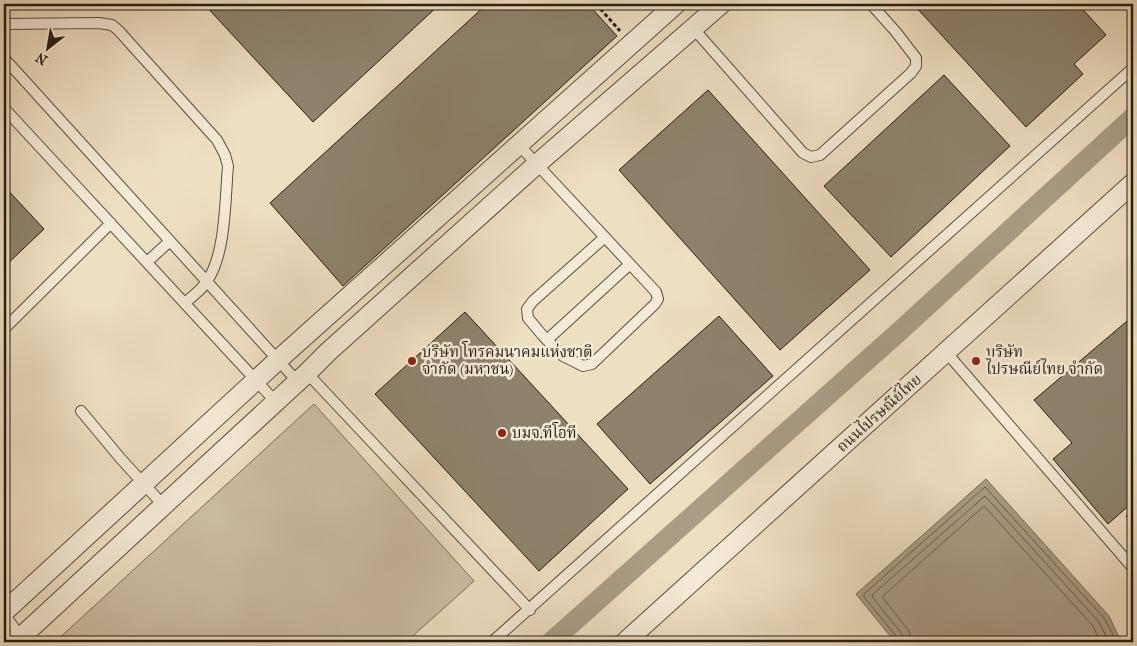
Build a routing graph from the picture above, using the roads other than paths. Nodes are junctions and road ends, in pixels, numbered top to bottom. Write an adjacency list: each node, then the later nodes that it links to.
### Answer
1 (676, 4): 9 (street)
2 (721, 4): 5 (street)
3 (871, 4): 5 (lane)
4 (4, 24): 17 (lane)
5 (693, 28): 10 (street)
6 (4, 58): 14 (lane)
7 (1133, 68): 30 (lane)
8 (4, 108): 12 (lane)
9 (518, 144): 10 (lane); 22 (street)
10 (537, 164): 13 (lane); 23 (street)
11 (1133, 183): 21 (street, ถนนไปรษณีย์ไทย)
12 (111, 223): 15 (lane); 19 (lane)
13 (605, 237): 16 (lane); 20 (lane)
14 (170, 241): 15 (lane); 17 (lane)
15 (147, 262): 18 (lane)
16 (630, 264): 20 (lane); 20 (lane)
17 (207, 282): 18 (lane); 22 (lane)
18 (185, 303): 24 (lane)
19 (4, 329)
20 (547, 340)
21 (946, 352): 29 (lane); 34 (street, ถนนไปรษณีย์ไทย)
22 (278, 360): 23 (lane); 24 (street)
23 (302, 377): 25 (street); 30 (lane)
24 (256, 381): 25 (lane); 27 (street)
25 (275, 402): 28 (street)
26 (81, 410): 27 (lane)
27 (144, 483): 28 (lane); 31 (street)
28 (164, 506): 32 (street)
29 (1133, 568)
30 (530, 610): 33 (lane)
31 (4, 613): 32 (lane)
32 (17, 640)
33 (492, 642)
34 (625, 642)

